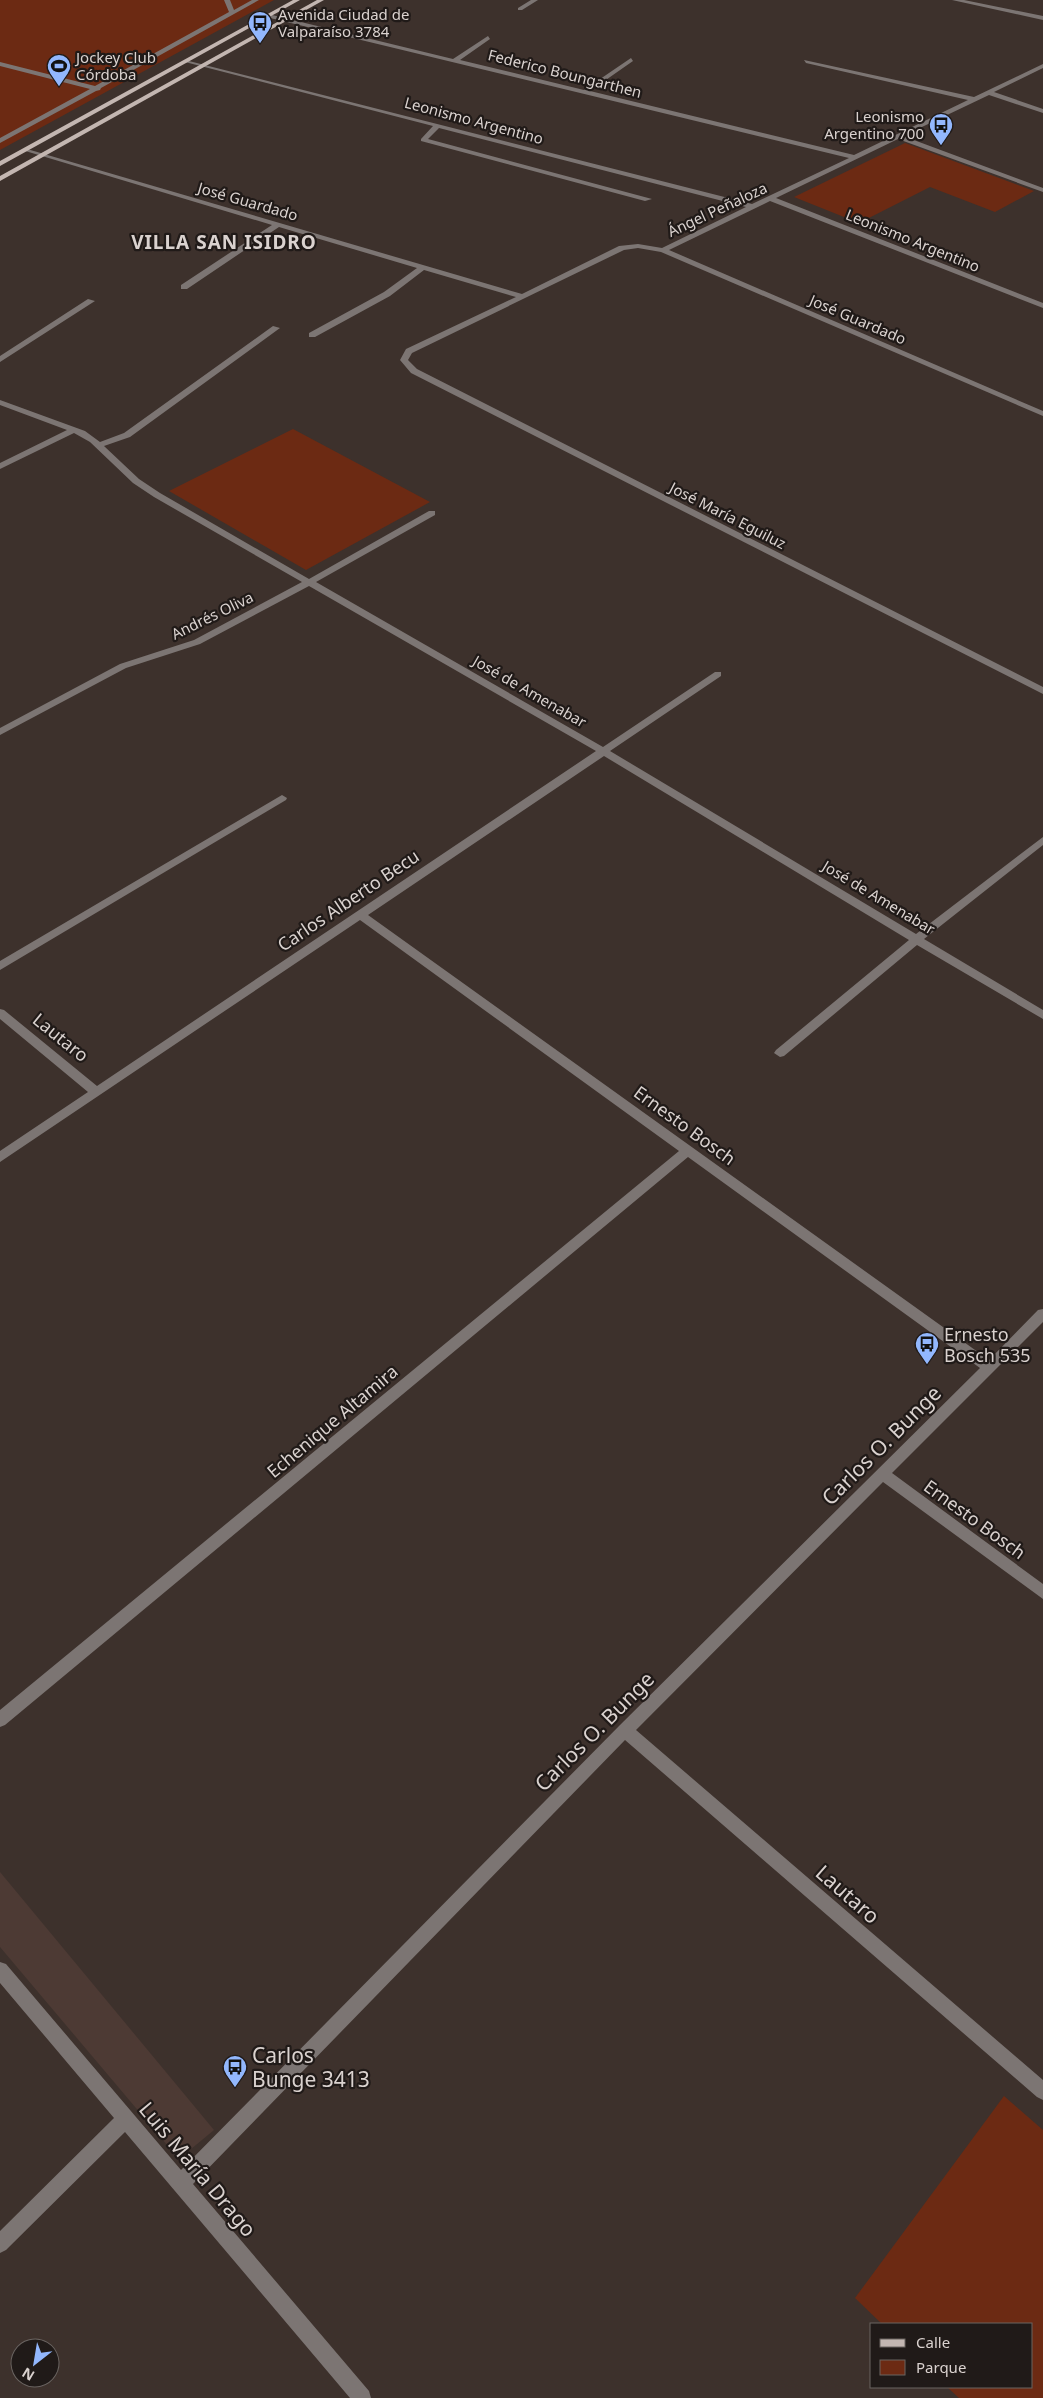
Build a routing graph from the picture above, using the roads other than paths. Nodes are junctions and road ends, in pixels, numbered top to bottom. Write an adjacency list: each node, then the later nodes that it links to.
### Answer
1 (227, 0): 8 (street)
2 (256, 0): 8 (street)
3 (297, 0): 9 (main road)
4 (321, 0): 11 (main road)
5 (535, 0): 7 (street)
6 (959, 0): 10 (street)
7 (520, 9)
8 (232, 12): 20 (street)
9 (268, 16): 11 (street, Federico Boungarthen); 13 (main road)
10 (1043, 18)
11 (285, 20): 15 (street, Federico Boungarthen); 18 (main road)
12 (488, 38): 15 (street)
13 (187, 60): 18 (street, Leonismo Argentino); 28 (main road)
14 (631, 60): 21 (street)
15 (454, 61): 21 (street, Federico Boungarthen)
16 (806, 61): 23 (street)
17 (0, 64): 20 (street)
18 (204, 65): 25 (street, Leonismo Argentino); 29 (main road)
19 (1043, 66): 22 (street, Ángel Peñaloza)
20 (98, 89): 27 (street)
21 (585, 92): 30 (street, Federico Boungarthen)
22 (988, 92): 23 (street, Ángel Peñaloza); 24 (street)
23 (974, 99): 26 (street, Ángel Peñaloza)
24 (1043, 111)
25 (438, 125): 35 (street); 36 (street, Leonismo Argentino)
26 (896, 136): 30 (street, Ángel Peñaloza); 33 (street)
27 (0, 141)
28 (25, 150): 29 (street, José Guardado); 31 (main road)
29 (43, 155): 32 (main road); 37 (street, José Guardado)
30 (855, 157): 34 (street, Ángel Peñaloza)
31 (0, 164)
32 (0, 179)
33 (1043, 190)
34 (772, 199): 36 (street, Ángel Peñaloza); 43 (street, Leonismo Argentino)
35 (648, 200)
36 (754, 207): 38 (street, Ángel Peñaloza)
37 (278, 224): 39 (street, José Guardado); 40 (street)
38 (663, 250): 41 (street, Ángel Peñaloza); 49 (street, José Guardado)
39 (423, 267): 41 (street, José Guardado); 45 (street)
40 (184, 287)
41 (522, 296): 47 (street, Ángel Peñaloza)
42 (91, 301): 46 (street)
43 (1043, 306)
44 (276, 328): 51 (street)
45 (312, 334)
46 (0, 360)
47 (404, 360): 56 (street, José María Eguiluz)
48 (0, 402): 50 (street, José de Amenabar)
49 (1043, 414)
50 (74, 430): 51 (street, José de Amenabar); 52 (street)
51 (99, 445): 54 (street, José de Amenabar)
52 (0, 466)
53 (432, 513): 54 (street, Andrés Oliva)
54 (308, 583): 57 (street, Andrés Oliva); 58 (street, José de Amenabar)
55 (718, 674): 58 (street, Carlos Alberto Becu)
56 (1043, 691)
57 (0, 732)
58 (603, 751): 61 (street, Carlos Alberto Becu); 62 (street, José de Amenabar)
59 (282, 798): 63 (street)
60 (1043, 840): 62 (street)
61 (359, 914): 67 (street, Carlos Alberto Becu); 68 (street, Ernesto Bosch)
62 (918, 938): 65 (street, José de Amenabar); 66 (street)
63 (0, 966)
64 (0, 1013): 67 (street, Lautaro)
65 (1043, 1015)
66 (780, 1053)
67 (97, 1092): 69 (street, Carlos Alberto Becu)
68 (688, 1150): 71 (street, Ernesto Bosch); 74 (street, Echenique Altamira)
69 (0, 1157)
70 (1043, 1314): 71 (street, Carlos O. Bunge)
71 (990, 1368): 72 (street, Carlos O. Bunge)
72 (884, 1475): 73 (street, Ernesto Bosch); 75 (street, Carlos O. Bunge)
73 (1043, 1592)
74 (0, 1720)
75 (625, 1730): 77 (street, Lautaro); 79 (street, Carlos O. Bunge)
76 (0, 1970): 78 (street, Luis María Drago)
77 (1043, 2091)
78 (126, 2119): 79 (street, Luis María Drago); 80 (street)
79 (181, 2183): 81 (street, Luis María Drago)
80 (0, 2244)
81 (362, 2398)

